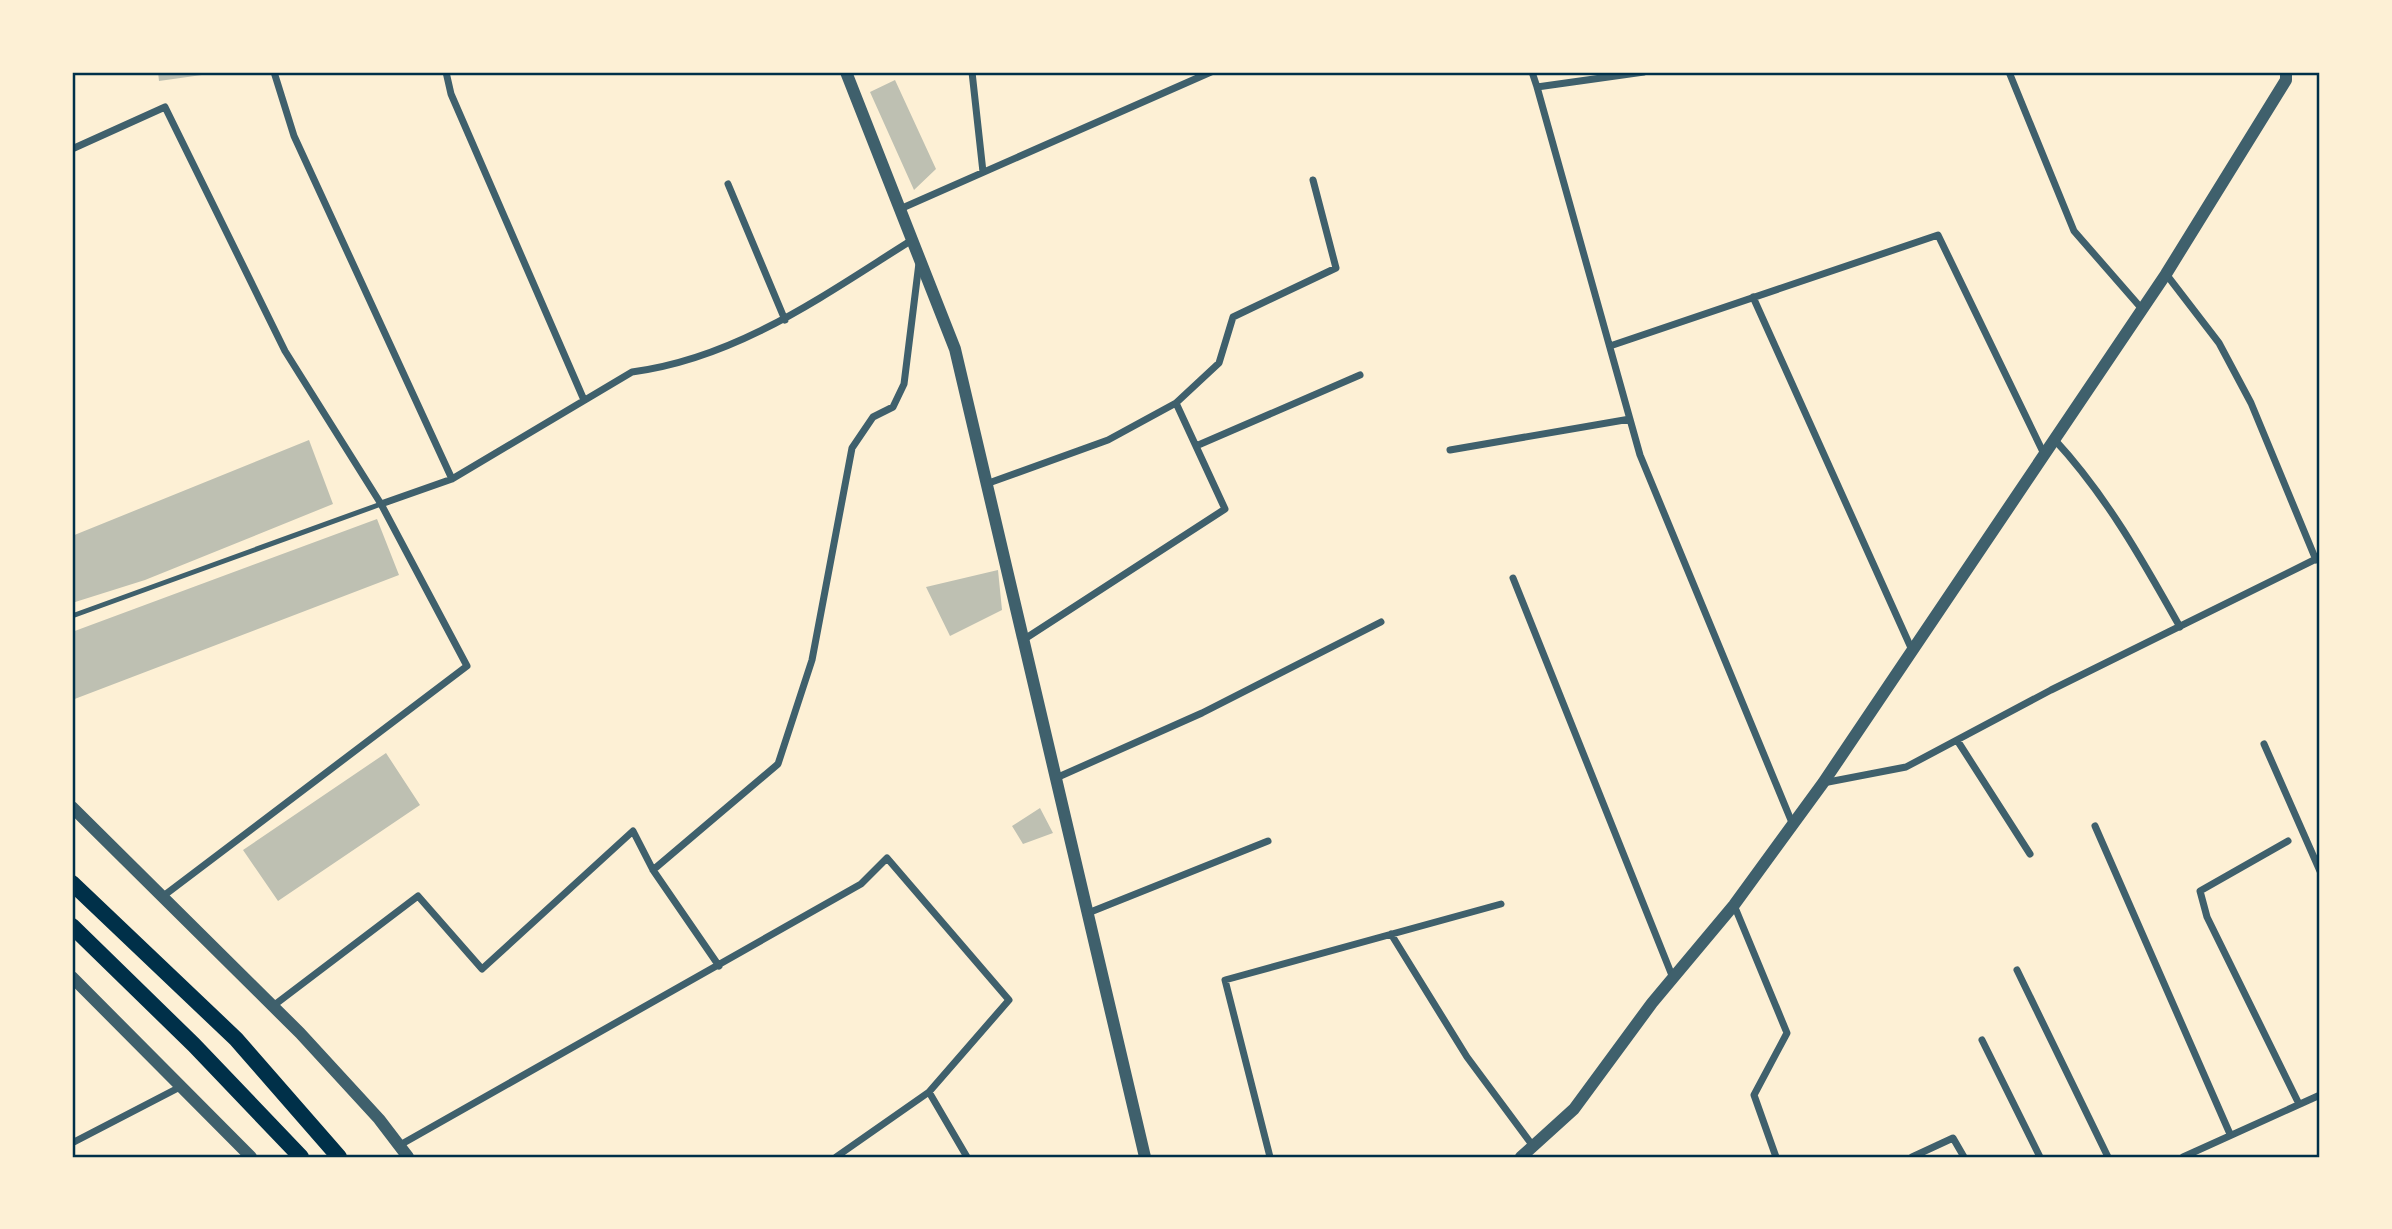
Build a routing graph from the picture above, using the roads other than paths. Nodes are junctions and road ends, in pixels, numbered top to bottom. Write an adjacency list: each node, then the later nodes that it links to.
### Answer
1 (274, 72): 32 (street)
2 (446, 72): 25 (street)
3 (846, 72): 16 (street)
4 (972, 72): 13 (street)
5 (1211, 72): 13 (street)
6 (1532, 72): 11 (street)
7 (1644, 72): 10 (street)
8 (2008, 72): 21 (street)
9 (2286, 72): 19 (street)
10 (1616, 74): 11 (street)
11 (1537, 87): 23 (street)
12 (72, 149): 34 (street)
13 (983, 172): 16 (street)
14 (1313, 180): 26 (street)
15 (727, 184): 22 (street)
16 (900, 209): 17 (street)
17 (912, 240): 18 (street); 22 (street)
18 (919, 259): 33 (street); 52 (street)
19 (2166, 274): 21 (street); 35 (street)
20 (1753, 298): 23 (street); 31 (street); 41 (street)
21 (2142, 309): 28 (street)
22 (785, 320): 25 (street)
23 (1610, 346): 27 (street)
24 (1360, 375): 29 (street)
25 (584, 400): 32 (street)
26 (1176, 403): 29 (street); 33 (street)
27 (1630, 419): 30 (street); 47 (street)
28 (2054, 439): 31 (street); 39 (street)
29 (1196, 446): 40 (street)
30 (1450, 450)
31 (2044, 454): 41 (street)
32 (452, 479): 34 (street)
33 (986, 484): 40 (street)
34 (381, 504): 37 (lane); 55 (street)
35 (2318, 559): 39 (street)
36 (1513, 578): 64 (street)
37 (72, 616)
38 (1381, 622): 44 (street)
39 (2180, 627): 42 (street)
40 (1023, 640): 44 (street)
41 (1912, 650): 45 (street)
42 (1957, 740): 45 (street); 51 (street)
43 (2264, 744): 53 (street)
44 (1056, 778): 58 (street)
45 (1823, 783): 47 (street)
46 (72, 807): 55 (street)
47 (1793, 825): 57 (street)
48 (2095, 826): 71 (street)
49 (1268, 841): 58 (street)
50 (2288, 841): 70 (street)
51 (2030, 854)
52 (653, 870): 61 (street); 65 (street)
53 (2320, 871)
54 (72, 883): 78 (highway)
55 (162, 897): 65 (street)
56 (1502, 904): 60 (street)
57 (1734, 905): 64 (street); 85 (street)
58 (1088, 913): 82 (street)
59 (72, 926): 77 (highway)
60 (1391, 934): 74 (street); 83 (street)
61 (719, 966): 68 (street); 73 (street)
62 (2017, 970): 89 (street)
63 (72, 976): 67 (street)
64 (1673, 978): 74 (street)
65 (273, 1006): 73 (street)
66 (1982, 1040): 88 (street)
67 (182, 1085): 72 (street); 76 (street)
68 (929, 1092): 80 (street); 81 (street)
69 (2320, 1095): 70 (street)
70 (2299, 1104): 71 (street)
71 (2230, 1134): 75 (street)
72 (72, 1143)
73 (400, 1145): 79 (street)
74 (1533, 1146): 84 (street)
75 (2186, 1156)
76 (251, 1157)
77 (301, 1157)
78 (339, 1157)
79 (408, 1157)
80 (836, 1157)
81 (967, 1157)
82 (1145, 1157)
83 (1270, 1157)
84 (1521, 1157)
85 (1776, 1157)
86 (1912, 1157): 87 (street)
87 (1964, 1157)
88 (2040, 1157)
89 (2108, 1157)

